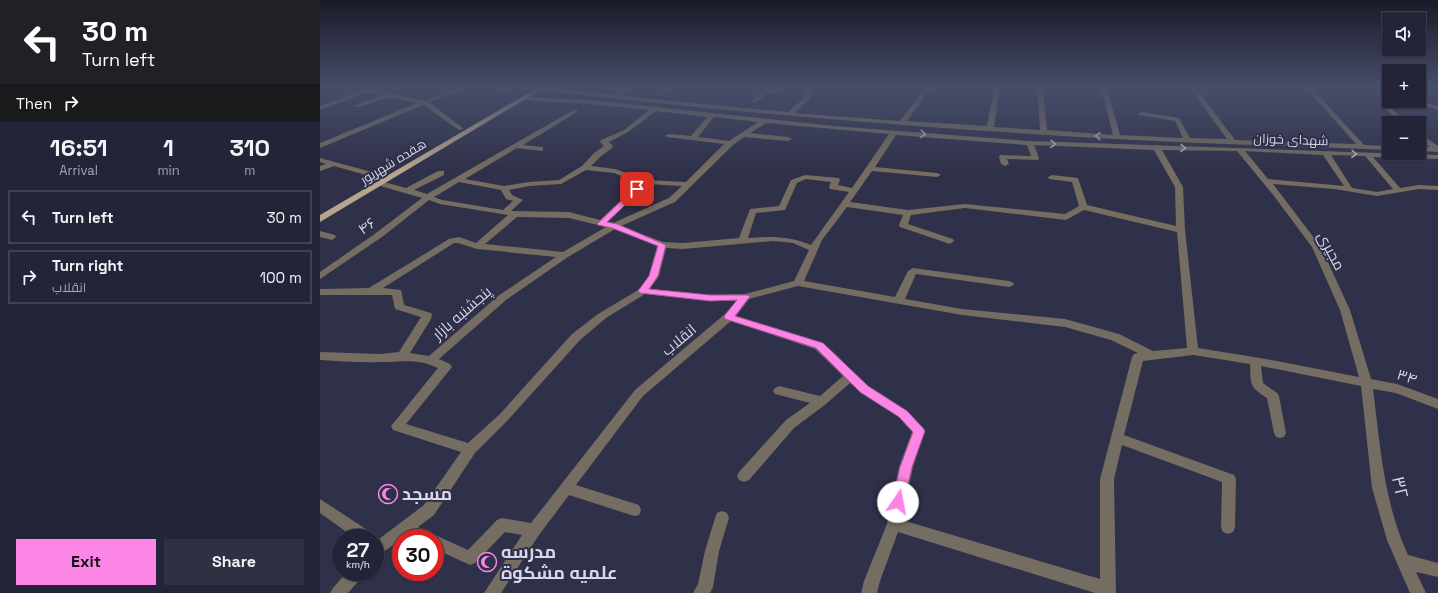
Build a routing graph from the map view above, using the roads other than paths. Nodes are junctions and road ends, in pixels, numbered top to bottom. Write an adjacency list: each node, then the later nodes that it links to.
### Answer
1 (712, 115): 27 (street)
2 (392, 116): 33 (street)
3 (443, 116): 19 (street)
4 (483, 116): 19 (main road, هفده شهریور)
5 (493, 116): 52 (main road, هفده شهریور)
6 (567, 116): 34 (street, ۴۶)
7 (646, 116): 46 (street)
8 (718, 116): 17 (street, شهدای خوزان)
9 (811, 116): 18 (street, شهدای خوزان)
10 (907, 116): 18 (street)
11 (992, 116): 20 (street)
12 (1042, 116): 22 (street)
13 (1111, 116): 25 (street)
14 (1153, 116): 28 (street)
15 (1213, 116): 32 (street, مجیری)
16 (1334, 116): 35 (street)
17 (764, 121): 21 (street, شهدای خوزان); 23 (street, پنجشنبه بازار)
18 (902, 123): 20 (street, شهدای خوزان)
19 (461, 129): 52 (main road, هفده شهریور)
20 (990, 129): 22 (street, شهدای خوزان)
21 (894, 132): 31 (street, شهدای خوزان, one-way to 31); 48 (street)
22 (1044, 133): 25 (street, شهدای خوزان, one-way to 22)
23 (744, 135): 26 (street); 30 (street, پنجشنبه بازار)
24 (669, 136): 27 (street)
25 (1117, 137): 28 (street, شهدای خوزان)
26 (788, 138)
27 (693, 139): 30 (street)
28 (1188, 140): 32 (street, شهدای خوزان)
29 (1426, 141): 40 (street)
30 (730, 143): 56 (street, پنجشنبه بازار)
31 (1030, 143): 36 (street, شهدای خوزان, one-way to 36); 45 (street)
32 (1236, 145): 35 (street, شهدای خوزان); 36 (street, شهدای خوزان, one-way to 32); 41 (street, شهدای خوزان); 54 (street, مجیری)
33 (320, 146)
34 (516, 146): 38 (street); 53 (street, ۴۶)
35 (1362, 147): 37 (street, شهدای خوزان)
36 (1157, 148): 73 (street)
37 (1382, 148)
38 (540, 150)
39 (1426, 150): 40 (street)
40 (1438, 152): 42 (street, شهدای خوزان)
41 (1326, 153): 42 (street, شهدای خوزان, one-way to 42); 59 (street)
42 (1368, 155): 60 (street)
43 (320, 160): 44 (street)
44 (333, 164): 47 (street); 52 (street)
45 (1005, 164)
46 (585, 168): 55 (street); 57 (street)
47 (320, 169)
48 (870, 169): 50 (street); 62 (street)
49 (441, 173): 61 (street)
50 (937, 175)
51 (1052, 177): 65 (street)
52 (380, 180): 61 (street); 66 (main road, هفده شهریور); 70 (main road, هفده شهریور)
53 (458, 180): 57 (street); 63 (street, ۴۶)
54 (1266, 180): 59 (street); 98 (street, مجیری)
55 (644, 182): 56 (street); 71 (street)
56 (688, 184): 72 (street, پنجشنبه بازار)
57 (504, 188): 67 (street)
58 (1438, 188): 60 (street)
59 (1350, 190): 60 (street)
60 (1398, 190)
61 (407, 191): 63 (street)
62 (855, 191): 64 (street); 76 (street)
63 (428, 197): 67 (street); 82 (street, ۴۶)
64 (845, 204): 68 (street); 80 (street)
65 (1083, 207): 68 (street); 73 (street)
66 (320, 212)
67 (505, 212): 69 (street)
68 (908, 212): 77 (street)
69 (515, 214): 71 (street); 79 (street)
70 (320, 219)
71 (601, 224): 72 (street)
72 (614, 226): 78 (street); 81 (street, پنجشنبه بازار)
73 (1181, 230): 91 (street)
74 (320, 234): 75 (street)
75 (332, 237)
76 (743, 240): 78 (street); 80 (street)
77 (950, 241)
78 (662, 245): 86 (street)
79 (476, 246): 81 (street); 85 (street)
80 (814, 249): 83 (street)
81 (565, 255): 95 (street, پنجشنبه بازار)
82 (320, 276)
83 (798, 283): 88 (street); 89 (street)
84 (1009, 284): 89 (street)
85 (371, 291): 87 (street); 94 (street)
86 (643, 291): 88 (street); 104 (street)
87 (320, 292)
88 (745, 297): 90 (street, انقلاب)
89 (899, 300): 92 (street)
90 (729, 317): 97 (street); 106 (street, انقلاب)
91 (1194, 351): 92 (street, ۳۴); 96 (street, ۳۴)
92 (1151, 355): 103 (street)
93 (320, 356): 94 (street)
94 (402, 356): 95 (street)
95 (431, 360): 104 (street, پنجشنبه بازار)
96 (1255, 361): 98 (street, ۳۴); 102 (street)
97 (851, 376): 100 (street); 110 (street)
98 (1366, 383): 101 (street, ۳۴); 117 (street, ۳۲)
99 (779, 391): 100 (street)
100 (822, 401): 105 (street)
101 (1438, 404)
102 (1280, 433)
103 (1117, 438): 111 (street); 120 (street)
104 (470, 449): 112 (street)
105 (744, 476)
106 (565, 488): 108 (street); 114 (street, انقلاب)
107 (322, 510): 113 (street)
108 (634, 510)
109 (722, 518): 123 (street)
110 (894, 524): 120 (street); 124 (street)
111 (1228, 527)
112 (405, 528): 115 (street)
113 (353, 529)
114 (534, 530): 116 (street); 122 (street, انقلاب)
115 (384, 542)
116 (444, 546)
117 (1404, 561): 118 (street); 125 (street, ۳۲)
118 (1438, 570)
119 (349, 581): 121 (street)
120 (1107, 591)
121 (338, 593)
122 (492, 593)
123 (701, 593)
124 (869, 593)
125 (1418, 593)

